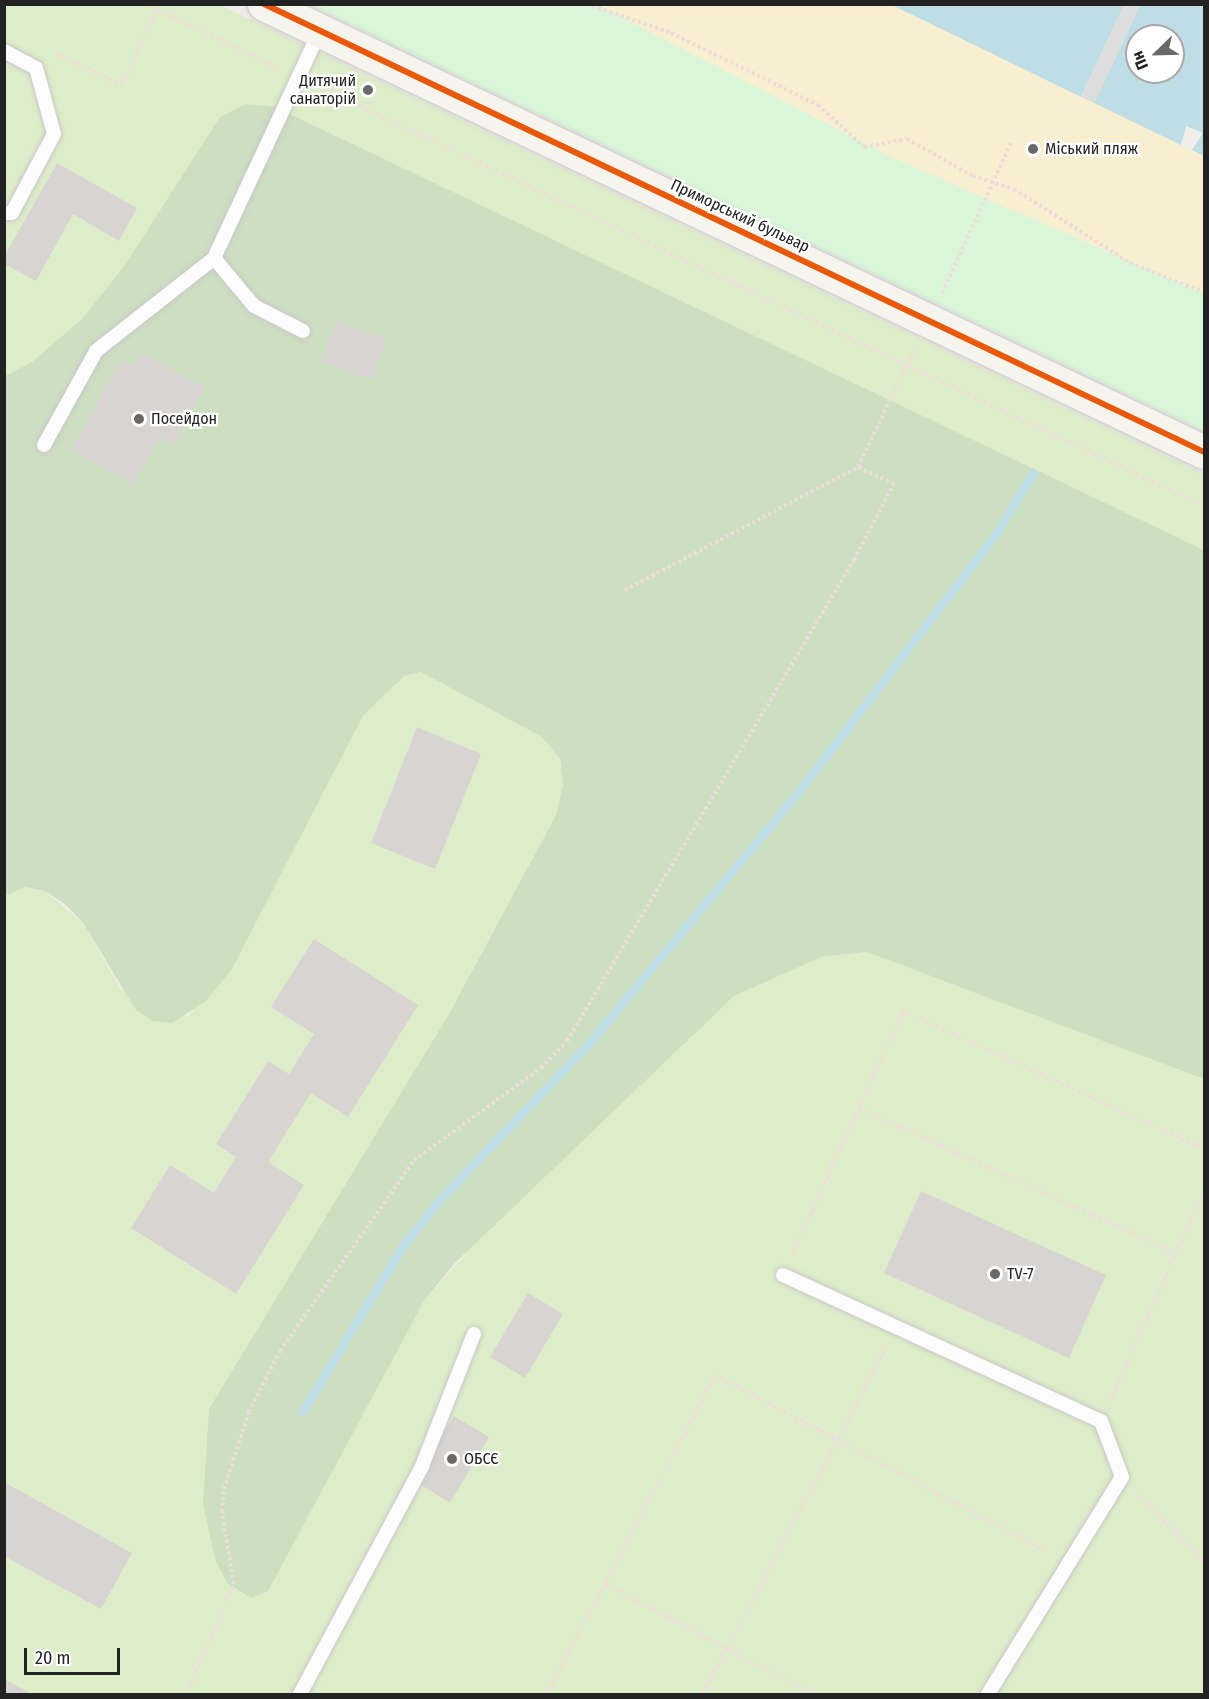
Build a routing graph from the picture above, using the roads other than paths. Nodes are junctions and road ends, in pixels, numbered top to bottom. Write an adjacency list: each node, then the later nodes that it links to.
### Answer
1 (264, 4): 2 (street, Приморський бульвар)
2 (321, 31): 5 (lane); 8 (street, Приморський бульвар)
3 (4, 51): 4 (lane)
4 (4, 213)
5 (214, 258): 6 (lane); 7 (lane)
6 (303, 331)
7 (44, 445)
8 (1204, 452)
9 (783, 1275): 12 (lane)
10 (474, 1334): 11 (lane)
11 (300, 1695)
12 (988, 1695)

